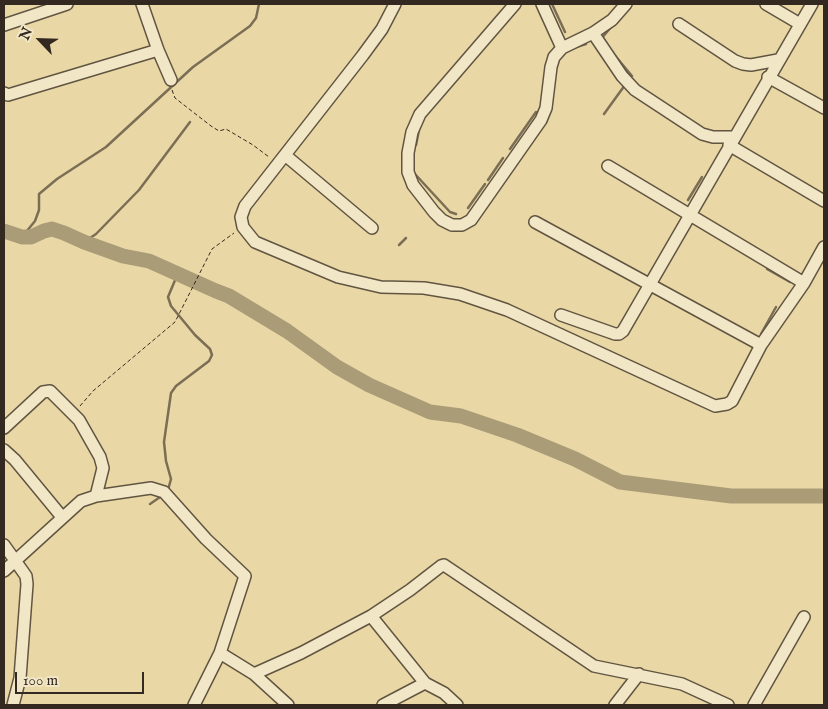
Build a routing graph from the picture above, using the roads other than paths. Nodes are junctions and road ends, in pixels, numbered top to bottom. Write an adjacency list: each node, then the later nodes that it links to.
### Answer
1 (67, 4): 11 (street)
2 (142, 4): 14 (street)
3 (395, 4): 21 (street)
4 (515, 4): 13 (street)
5 (542, 4): 13 (street)
6 (626, 4): 12 (street)
7 (766, 4): 10 (street)
8 (812, 4): 10 (street)
9 (679, 24): 15 (street)
10 (800, 24): 15 (street)
11 (4, 25)
12 (593, 33): 13 (street); 20 (street)
13 (562, 48)
14 (158, 50): 17 (street); 18 (street)
15 (778, 60): 16 (street)
16 (768, 77): 19 (street); 20 (street)
17 (171, 80)
18 (4, 92)
19 (824, 108)
20 (732, 141): 23 (street); 24 (street)
21 (281, 160): 26 (street); 31 (street)
22 (608, 166): 24 (street)
23 (824, 201)
24 (690, 214): 28 (street); 29 (street)
25 (535, 222): 28 (street)
26 (372, 228)
27 (824, 247): 29 (street)
28 (650, 283): 30 (street); 31 (street)
29 (804, 283): 31 (street)
30 (561, 315)
31 (761, 346)
32 (4, 428): 34 (street)
33 (4, 450): 35 (street)
34 (96, 496): 35 (street); 41 (street)
35 (62, 517): 37 (street)
36 (4, 545): 37 (street)
37 (16, 560): 38 (street); 45 (street)
38 (4, 571)
39 (371, 616): 42 (street); 43 (street); 44 (street)
40 (804, 617): 52 (street)
41 (220, 653): 42 (street); 46 (street)
42 (254, 674): 47 (street)
43 (639, 674): 50 (street); 51 (street)
44 (425, 683): 48 (street); 49 (street)
45 (13, 705)
46 (194, 705)
47 (288, 705)
48 (382, 705)
49 (457, 705)
50 (615, 705)
51 (728, 705)
52 (754, 705)

